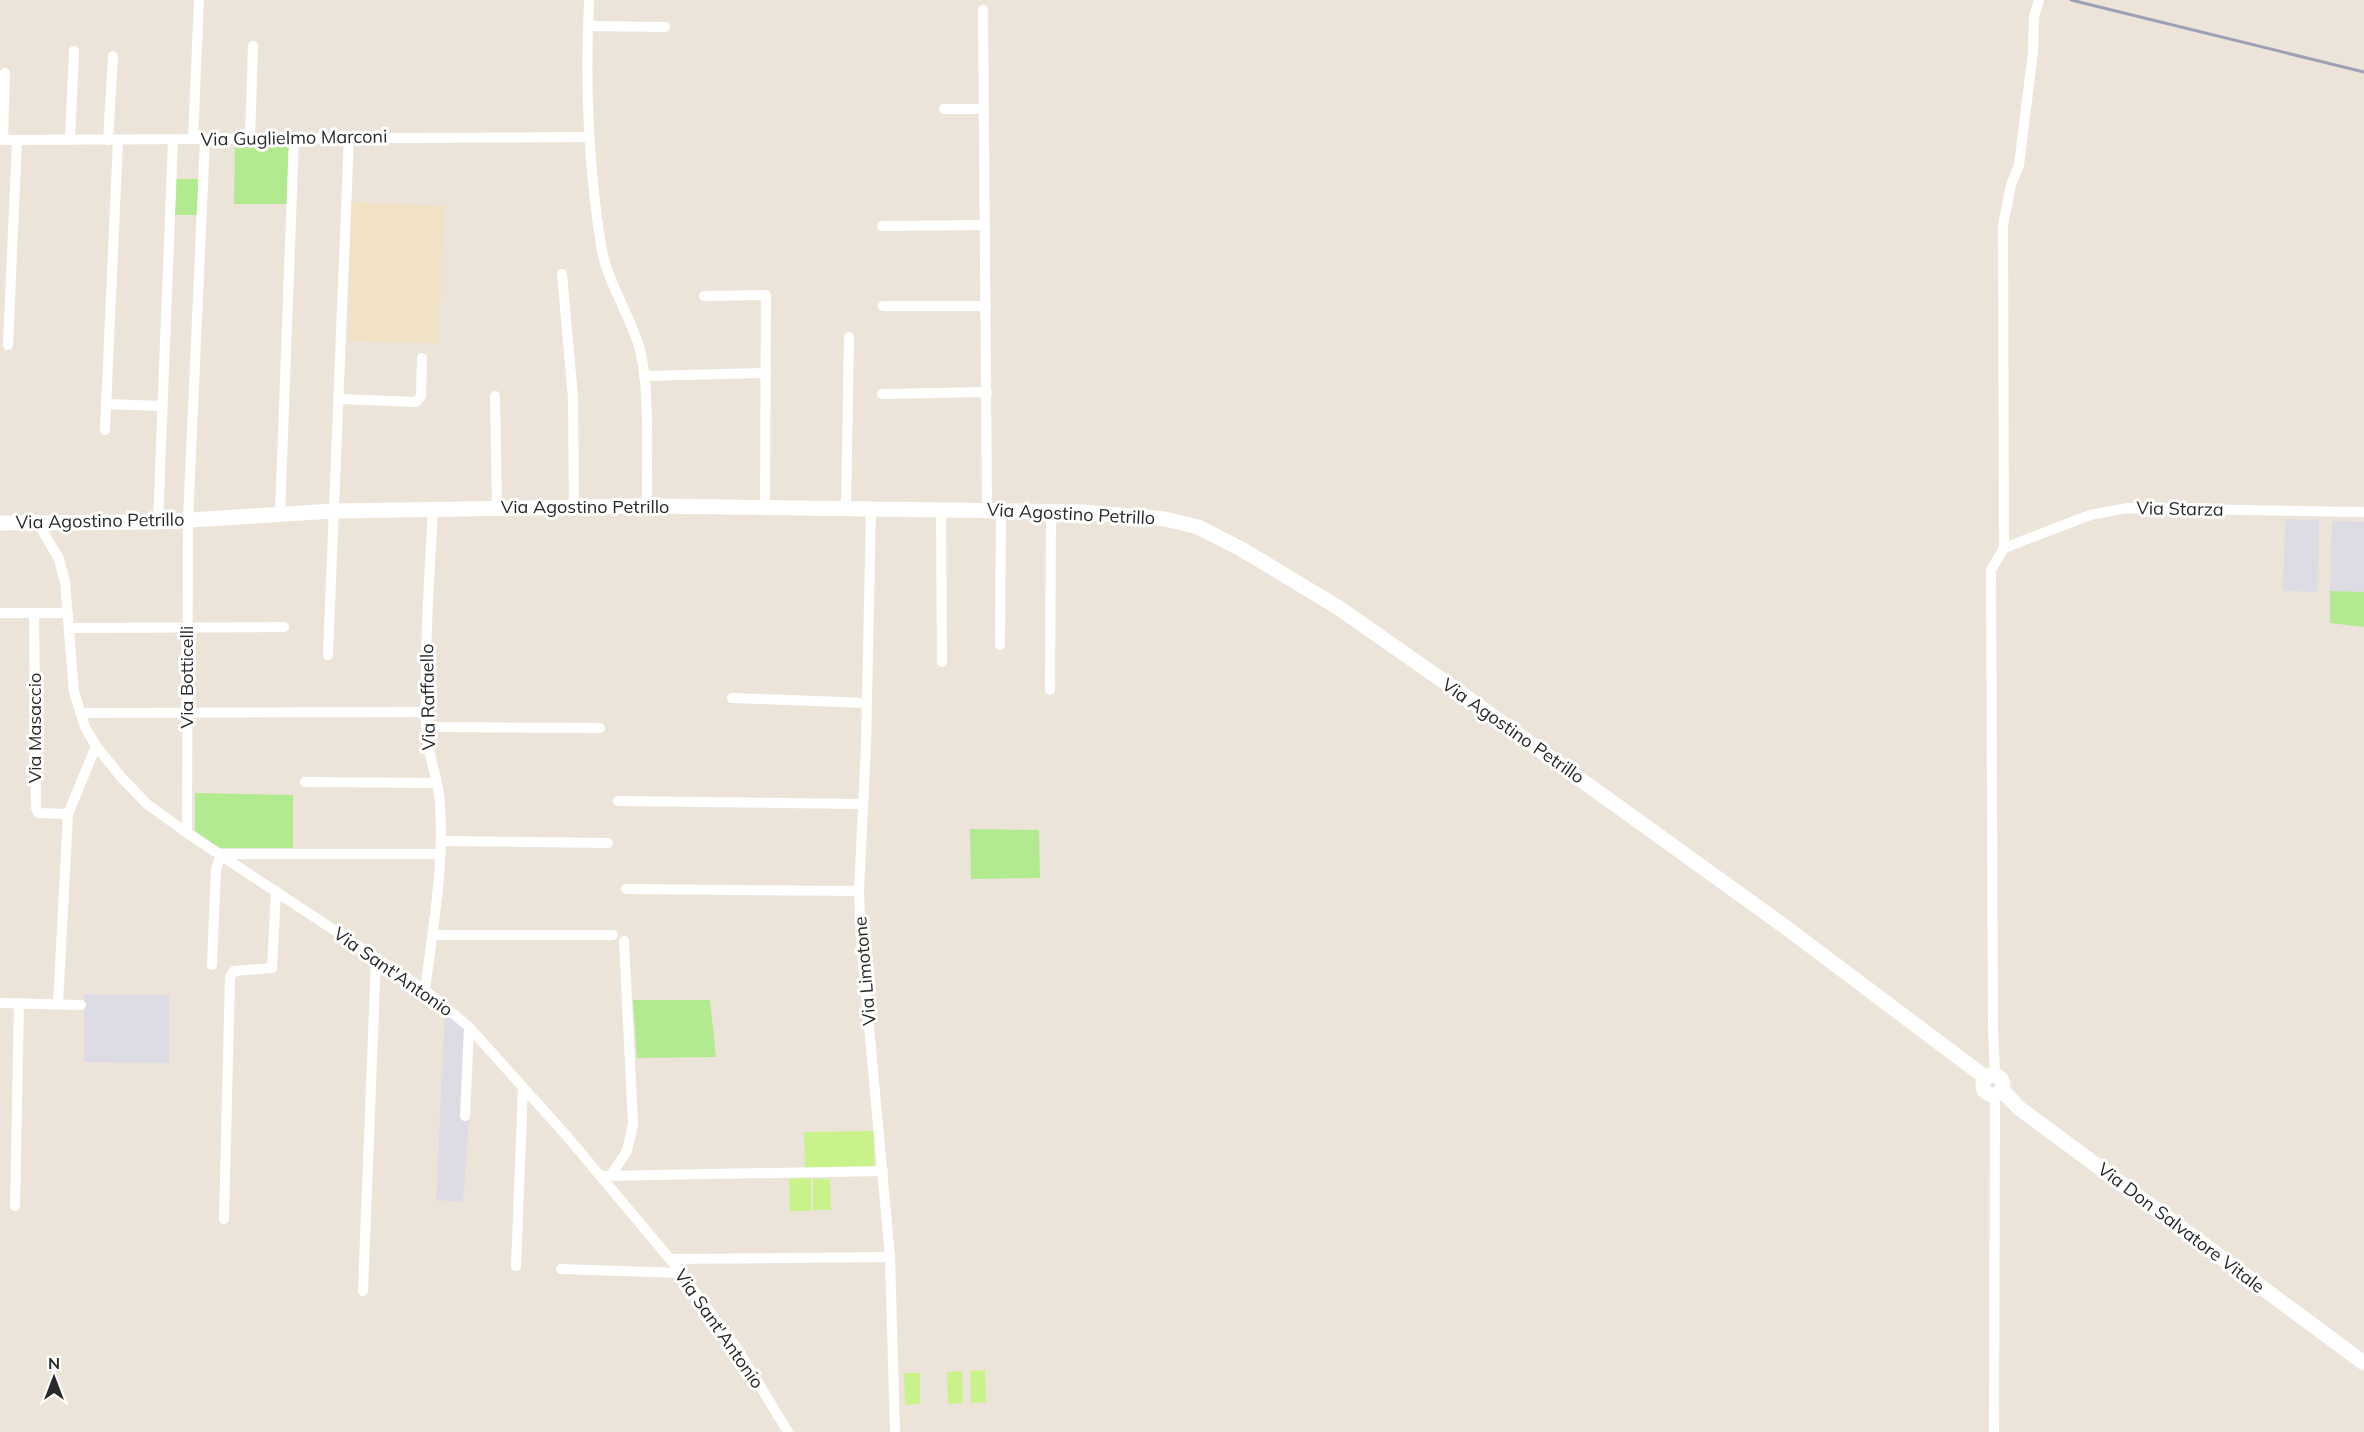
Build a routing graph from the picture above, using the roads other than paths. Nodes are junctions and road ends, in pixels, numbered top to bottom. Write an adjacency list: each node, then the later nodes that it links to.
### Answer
1 (199, 0): 17 (street)
2 (590, 0): 5 (street)
3 (2038, 0): 59 (street)
4 (983, 10): 12 (street)
5 (588, 26): 6 (street); 15 (street)
6 (665, 27)
7 (253, 46): 16 (street)
8 (74, 51): 20 (street)
9 (113, 56): 21 (street)
10 (5, 73): 18 (street)
11 (944, 109): 12 (street)
12 (984, 109): 24 (street)
13 (349, 136): 14 (street, Via Guglielmo Marconi); 15 (street, Via Guglielmo Marconi); 38 (street)
14 (294, 137): 16 (street, Via Guglielmo Marconi); 54 (street)
15 (587, 137): 34 (street)
16 (250, 138): 23 (street, Via Guglielmo Marconi)
17 (193, 139): 22 (street, Via Guglielmo Marconi); 23 (street, Via Guglielmo Marconi)
18 (1, 140): 19 (street, Via Guglielmo Marconi)
19 (17, 140): 20 (street, Via Guglielmo Marconi); 31 (street)
20 (70, 140): 21 (street, Via Guglielmo Marconi)
21 (113, 140): 22 (street, Via Guglielmo Marconi); 39 (street)
22 (173, 140): 40 (street)
23 (206, 140): 55 (street, Via Botticelli)
24 (985, 225): 25 (street); 29 (street)
25 (882, 226)
26 (562, 274): 43 (street)
27 (704, 296): 33 (street)
28 (883, 306): 29 (street)
29 (986, 306): 35 (street)
30 (849, 337): 46 (street)
31 (8, 345)
32 (422, 357): 38 (street)
33 (766, 373): 34 (street); 44 (street)
34 (644, 376): 42 (street)
35 (987, 392): 36 (street); 51 (street)
36 (882, 394)
37 (495, 396): 45 (street)
38 (340, 399): 50 (street)
39 (106, 404): 40 (street); 41 (street)
40 (161, 406): 56 (street)
41 (105, 430)
42 (647, 506): 43 (street, Via Agostino Petrillo); 44 (street, Via Agostino Petrillo)
43 (574, 507): 45 (street, Via Agostino Petrillo)
44 (765, 507): 46 (street, Via Agostino Petrillo)
45 (496, 508): 48 (street, Via Agostino Petrillo)
46 (846, 508): 47 (street, Via Agostino Petrillo)
47 (871, 509): 49 (street, Via Agostino Petrillo); 71 (street, Via Limotone)
48 (434, 510): 50 (street, Via Agostino Petrillo); 73 (street, Via Raffaello)
49 (942, 510): 51 (street, Via Agostino Petrillo); 68 (street)
50 (334, 511): 54 (street, Via Agostino Petrillo); 67 (street)
51 (994, 511): 52 (street, Via Agostino Petrillo); 66 (street)
52 (1052, 512): 69 (street); 102 (street, Via Agostino Petrillo)
53 (2364, 512): 59 (street, Via Starza)
54 (280, 515): 55 (street, Via Agostino Petrillo)
55 (188, 520): 56 (street, Via Agostino Petrillo); 63 (street, Via Botticelli)
56 (158, 522): 58 (street, Via Agostino Petrillo)
57 (0, 523): 58 (street, Via Agostino Petrillo)
58 (38, 523): 62 (street, Via Sant'Antonio)
59 (2004, 548): 102 (street)
60 (0, 613): 61 (street)
61 (34, 613): 62 (street); 82 (street, Via Masaccio)
62 (68, 613): 65 (street, Via Sant'Antonio)
63 (187, 627): 64 (street); 65 (street); 74 (street, Via Botticelli)
64 (284, 627)
65 (69, 628): 72 (street, Via Sant'Antonio)
66 (1000, 645)
67 (328, 655)
68 (942, 662)
69 (1050, 690)
70 (732, 698): 71 (street)
71 (867, 703): 81 (street, Via Limotone)
72 (81, 712): 74 (street); 77 (street, Via Sant'Antonio)
73 (426, 712): 74 (street); 75 (street, Via Raffaello)
74 (187, 713): 83 (street, Via Botticelli)
75 (426, 727): 76 (street); 79 (street, Via Raffaello)
76 (600, 728)
77 (96, 746): 82 (street); 83 (street, Via Sant'Antonio)
78 (305, 782): 79 (street)
79 (435, 783): 84 (street, Via Raffaello)
80 (618, 801): 81 (street)
81 (862, 804): 90 (street, Via Limotone)
82 (68, 814): 99 (street)
83 (187, 833): 86 (street, Via Sant'Antonio)
84 (441, 841): 85 (street); 87 (street, Via Raffaello)
85 (608, 843)
86 (221, 854): 87 (street); 89 (street, Via Sant'Antonio); 95 (street)
87 (441, 854): 91 (street, Via Raffaello)
88 (627, 890): 90 (street)
89 (276, 891): 94 (street, Via Sant'Antonio); 109 (street)
90 (859, 891): 106 (street, Via Limotone)
91 (432, 935): 92 (street); 96 (street, Via Raffaello)
92 (613, 935)
93 (624, 941): 107 (street)
94 (376, 958): 96 (street, Via Sant'Antonio); 115 (street)
95 (212, 965)
96 (425, 990): 101 (street, Via Sant'Antonio)
97 (0, 1003): 98 (street)
98 (19, 1003): 99 (street); 108 (street)
99 (58, 1004): 100 (street)
100 (81, 1005)
101 (469, 1027): 103 (street, Via Sant'Antonio); 105 (street)
102 (1990, 1076): 104 (street)
103 (523, 1088): 107 (street, Via Sant'Antonio); 112 (street)
104 (1998, 1092): 116 (street, Via Don Salvatore Vitale); 119 (street)
105 (465, 1116)
106 (883, 1171): 107 (street); 110 (street, Via Limotone)
107 (606, 1176): 111 (street, Via Sant'Antonio)
108 (15, 1206)
109 (224, 1219)
110 (890, 1257): 111 (street); 118 (street, Via Limotone)
111 (669, 1258): 114 (street, Via Sant'Antonio)
112 (516, 1266)
113 (561, 1269): 114 (street)
114 (680, 1273): 117 (street, Via Sant'Antonio)
115 (363, 1291)
116 (2364, 1364)
117 (788, 1432)
118 (895, 1432)
119 (1994, 1432)

